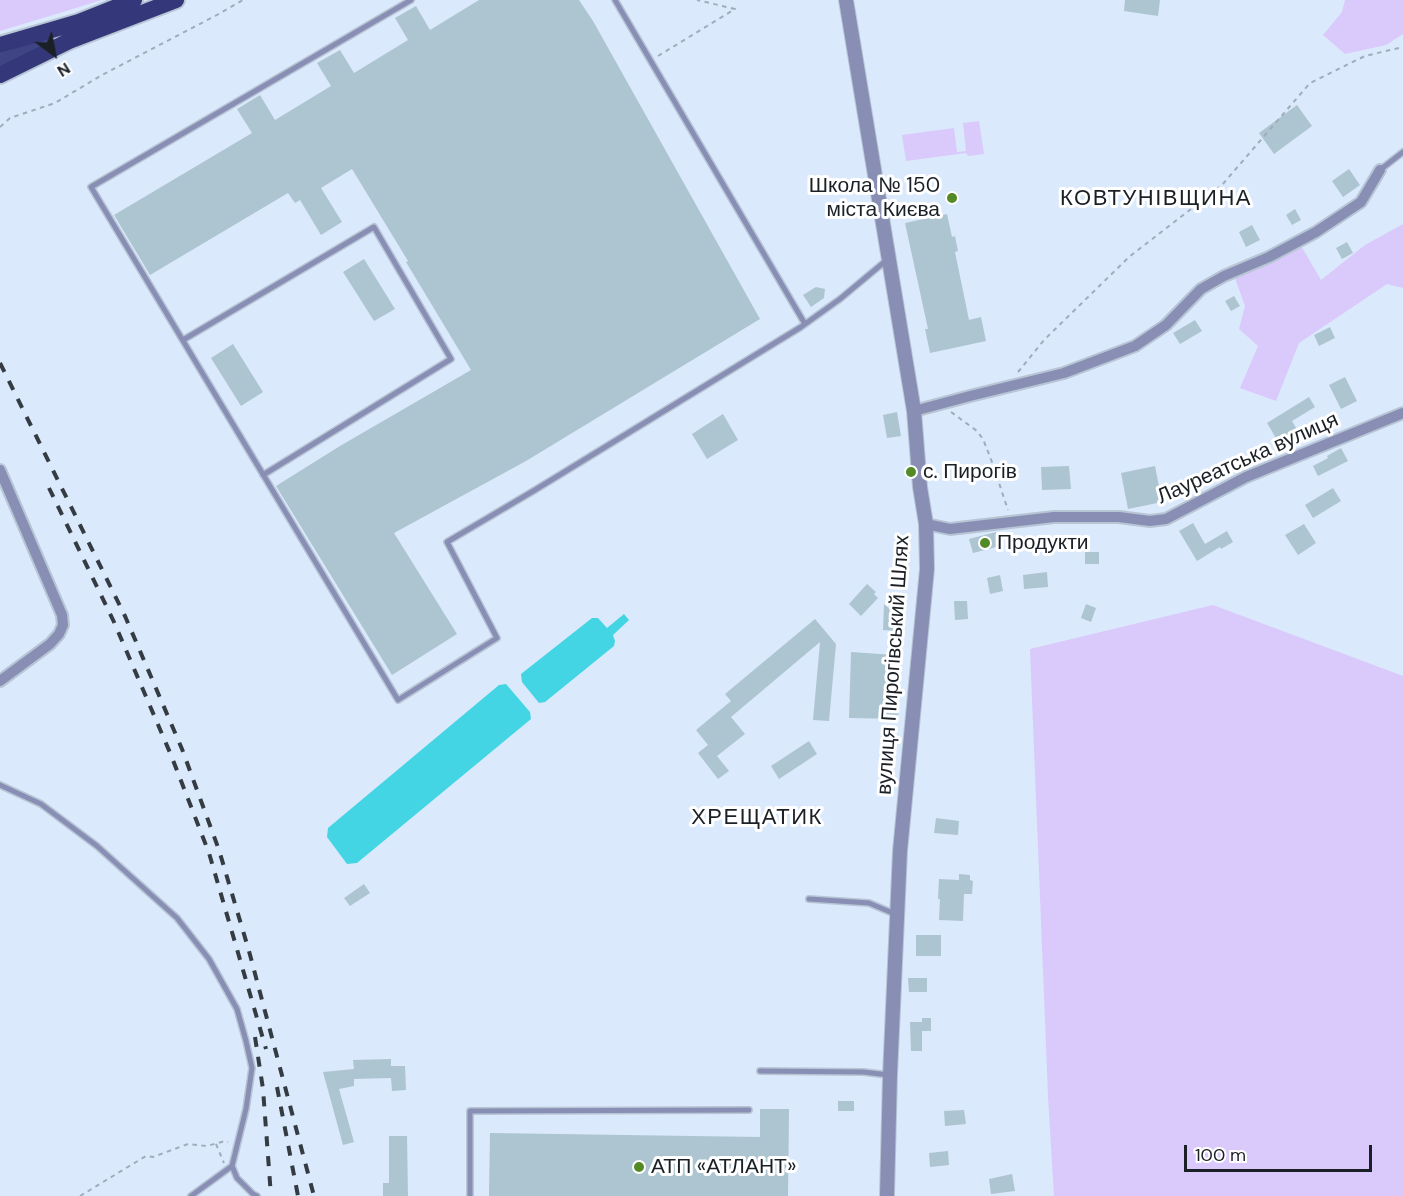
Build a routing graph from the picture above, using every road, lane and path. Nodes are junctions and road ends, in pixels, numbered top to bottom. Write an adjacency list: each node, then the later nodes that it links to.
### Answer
1 (134, 0): 9 (highway)
2 (176, 0): 8 (highway)
3 (243, 0): 14 (path)
4 (411, 0): 19 (lane)
5 (615, 0): 12 (lane)
6 (697, 0): 12 (path)
7 (846, 0): 17 (street, вулиця Пирогівський Шлях)
8 (69, 41): 11 (main road); 13 (highway)
9 (0, 45)
10 (1403, 47): 20 (path)
11 (0, 61)
12 (651, 61): 18 (lane)
13 (0, 75)
14 (0, 127)
15 (1403, 152): 16 (lane)
16 (1380, 170): 20 (street)
17 (889, 258): 18 (lane); 22 (street, вулиця Пирогівський Шлях)
18 (805, 324): 25 (lane)
19 (183, 340): 25 (lane); 25 (lane)
20 (1006, 387): 21 (street)
21 (939, 404): 22 (street); 26 (path)
22 (914, 411): 27 (street, вулиця Пирогівський Шлях)
23 (1403, 413): 26 (street, Лауреатська вулиця)
24 (0, 470): 28 (street)
25 (263, 475)
26 (1012, 522): 27 (street, Лауреатська вулиця)
27 (926, 525): 31 (street, вулиця Пирогівський Шлях)
28 (0, 681)
29 (0, 785): 36 (lane)
30 (809, 899): 31 (lane)
31 (897, 915): 33 (street, вулиця Пирогівський Шлях)
32 (759, 1071): 33 (lane)
33 (890, 1075): 43 (street, вулиця Пирогівський Шлях)
34 (749, 1110): 42 (lane)
35 (216, 1144): 36 (path); 38 (path); 39 (path)
36 (237, 1145): 37 (lane)
37 (232, 1166): 38 (lane); 41 (lane)
38 (226, 1170): 40 (lane)
39 (80, 1196)
40 (191, 1196)
41 (257, 1196)
42 (470, 1196)
43 (887, 1196)

